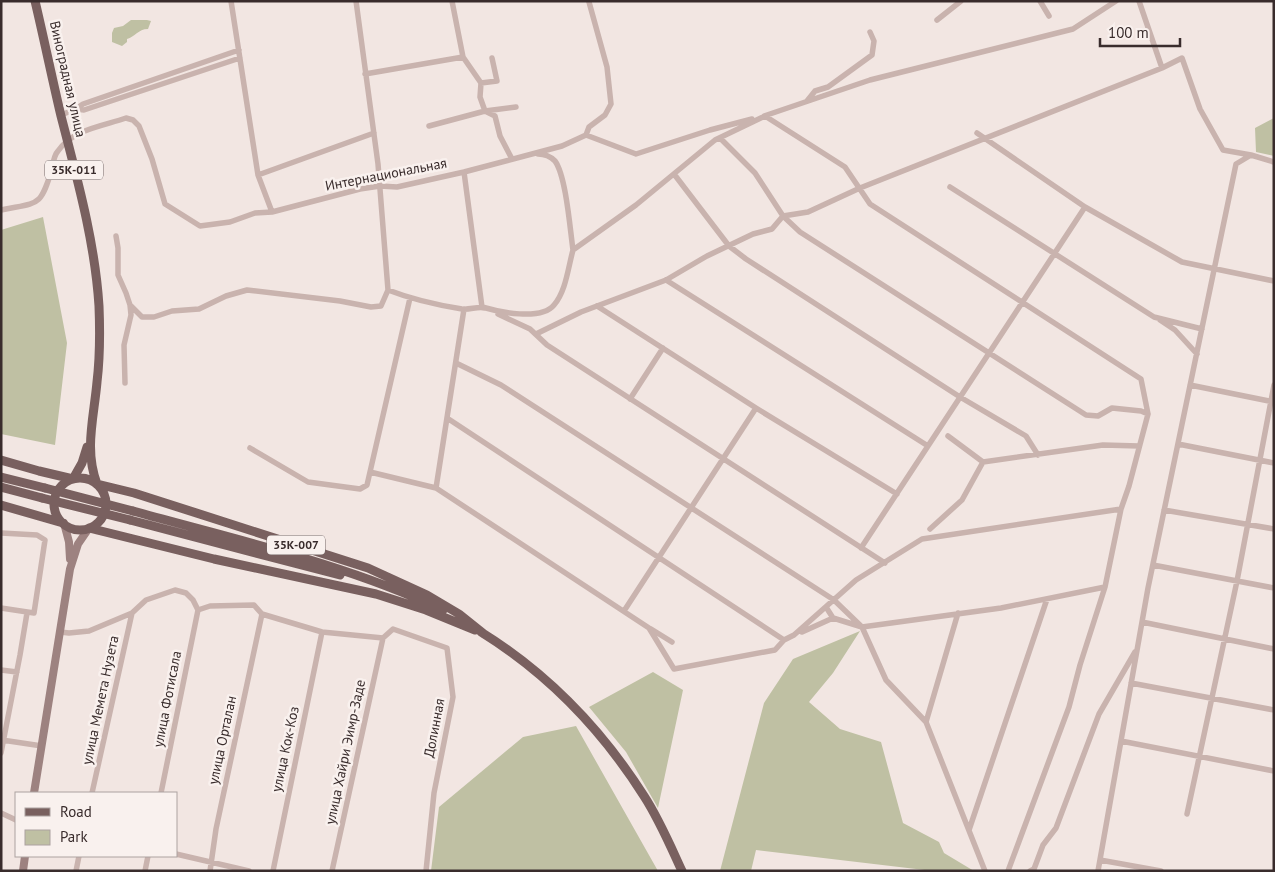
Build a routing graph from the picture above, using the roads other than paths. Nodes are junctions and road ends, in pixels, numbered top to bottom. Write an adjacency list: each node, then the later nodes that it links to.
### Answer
1 (36, 1): 24 (main road, Виноградная улица / 35К-011)
2 (230, 1): 13 (street)
3 (356, 1): 18 (street)
4 (452, 1): 14 (street)
5 (961, 1): 11 (street)
6 (1040, 1): 10 (street)
7 (1116, 1): 20 (street)
8 (1139, 1): 17 (street)
9 (589, 2): 29 (street)
10 (1049, 16)
11 (937, 20)
12 (870, 32): 20 (street)
13 (239, 50): 15 (street); 22 (street)
14 (463, 57): 18 (street); 19 (street)
15 (240, 58): 22 (street); 39 (street)
16 (492, 58): 19 (street)
17 (1162, 68): 31 (street); 34 (street)
18 (366, 74): 27 (street)
19 (481, 83): 23 (street)
20 (806, 102): 25 (street)
21 (516, 107): 23 (street)
22 (76, 110): 24 (street)
23 (485, 111): 26 (street); 35 (street)
24 (61, 115): 32 (main road, Виноградная улица / 35К-011)
25 (765, 116): 29 (street); 30 (street); 42 (street)
26 (429, 126)
27 (374, 132): 39 (street); 40 (street)
28 (977, 132): 31 (street)
29 (586, 136): 33 (street, Интернациональная)
30 (720, 138): 38 (street); 46 (street)
31 (986, 139): 42 (street); 43 (street)
32 (68, 141): 44 (street); 45 (street, Интернациональная); 78 (main road, Виноградная улица / 35К-011)
33 (534, 153): 35 (street, Интернациональная); 49 (street)
34 (1251, 155): 36 (street); 51 (street)
35 (512, 159): 37 (street, Интернациональная)
36 (1274, 162)
37 (464, 172): 40 (street, Интернациональная); 59 (street)
38 (674, 174): 48 (street); 49 (street)
39 (258, 175): 45 (street)
40 (380, 186): 45 (street, Интернациональная); 54 (street)
41 (950, 187): 50 (street)
42 (860, 188): 46 (street); 56 (street)
43 (1085, 207): 50 (street); 51 (street)
44 (1, 210)
45 (272, 212)
46 (783, 216): 48 (street); 65 (street)
47 (116, 236): 57 (street)
48 (729, 246): 52 (street); 71 (street)
49 (573, 250): 59 (street)
50 (1055, 254): 56 (street); 61 (street)
51 (1214, 270): 53 (street); 62 (street)
52 (666, 280): 58 (street); 80 (street)
53 (1274, 281)
54 (388, 290): 55 (street); 57 (street)
55 (410, 298): 60 (street); 89 (street)
56 (1022, 303): 65 (street); 75 (street)
57 (130, 305): 68 (street)
58 (597, 306): 63 (street); 64 (street)
59 (482, 307): 60 (street); 63 (street)
60 (464, 309): 67 (street)
61 (1154, 316): 62 (street); 66 (street)
62 (1202, 329): 66 (street)
63 (536, 334): 72 (street)
64 (663, 348): 72 (street); 74 (street)
65 (990, 353): 71 (street); 75 (street)
66 (1197, 354): 69 (street)
67 (456, 363): 76 (street); 97 (street)
68 (125, 383)
69 (1190, 385): 73 (street); 79 (street)
70 (1274, 385): 73 (street)
71 (960, 398): 80 (street); 83 (street)
72 (630, 399): 84 (street)
73 (1272, 402): 86 (street)
74 (756, 408): 84 (street); 95 (street)
75 (1148, 414): 81 (street)
76 (447, 418): 94 (street); 107 (street)
77 (948, 436): 87 (street)
78 (90, 438): 91 (main road, 35К-011); 92 (main road)
79 (1178, 444): 86 (street); 99 (street)
80 (928, 446): 95 (street)
81 (1139, 446): 83 (street); 98 (street)
82 (250, 448): 89 (street)
83 (1038, 455): 87 (street)
84 (723, 459): 97 (street); 106 (street)
85 (1, 460): 91 (main road)
86 (1259, 460): 88 (street); 101 (street)
87 (983, 462): 103 (street)
88 (1274, 463)
89 (370, 472): 94 (street)
90 (1, 476): 112 (main road, 35К-007, bridge)
91 (73, 479): 92 (main road); 100 (main road)
92 (97, 484): 102 (main road); 131 (main road, 35К-007)
93 (1, 487): 112 (main road, 35К-007, bridge)
94 (436, 488): 120 (street)
95 (897, 494): 106 (street)
96 (1, 505): 100 (main road)
97 (691, 508): 107 (street); 116 (street)
98 (1121, 510): 108 (street); 113 (street)
99 (1164, 510): 101 (street); 109 (street)
100 (64, 523): 102 (main road); 110 (main road)
101 (1248, 525): 104 (street); 111 (street)
102 (89, 528): 110 (main road); 131 (main road, 35К-007)
103 (930, 529)
104 (1274, 529)
105 (1, 534): 121 (street)
106 (861, 548): 108 (street)
107 (658, 558): 120 (street); 134 (street)
108 (885, 563): 116 (street)
109 (1153, 565): 111 (street); 126 (street)
110 (70, 569): 129 (main road)
111 (1237, 581): 114 (street); 133 (street)
112 (372, 582): 131 (main road, 35К-007)
113 (1105, 588): 115 (street); 173 (street)
114 (1274, 588)
115 (1047, 599): 123 (street); 156 (street)
116 (834, 600): 117 (street); 127 (street)
117 (826, 607): 125 (street); 134 (street)
118 (1, 608): 121 (street)
119 (198, 610): 122 (street); 124 (street); 152 (street, улица Фотисала)
120 (624, 611): 128 (street)
121 (27, 612): 139 (street)
122 (132, 613): 129 (street); 151 (street, улица Мемета Нузета)
123 (958, 613): 127 (street); 143 (street)
124 (262, 614): 130 (street); 162 (street, улица Орталан)
125 (834, 618): 127 (street); 134 (street)
126 (1142, 622): 133 (street); 136 (street)
127 (862, 627): 143 (street)
128 (649, 628): 134 (street); 135 (street)
129 (60, 632): 146 (main road)
130 (322, 632): 132 (street); 168 (street, улица Кок-Коз)
131 (484, 634): 171 (main road, 35К-007)
132 (382, 638): 169 (street, улица Хайри Эимр-Заде); 170 (street, Долинная)
133 (1224, 639): 137 (street); 141 (street)
134 (784, 640)
135 (672, 642)
136 (1138, 648): 140 (street); 174 (street)
137 (1274, 649)
138 (1, 670): 139 (street)
139 (17, 672): 144 (street)
140 (1131, 683): 141 (street); 145 (street)
141 (1212, 698): 142 (street); 148 (street)
142 (1274, 710)
143 (926, 722): 156 (street)
144 (2, 740): 146 (street); 147 (street)
145 (1121, 741): 148 (street); 161 (street)
146 (42, 746): 150 (main road)
147 (1, 753)
148 (1199, 756): 149 (street); 154 (street)
149 (1274, 771)
150 (34, 792)
151 (92, 792)
152 (161, 792)
153 (1, 813): 155 (street)
154 (1187, 814)
155 (15, 820)
156 (969, 830): 172 (street)
157 (178, 854): 162 (street)
158 (25, 857): 163 (main road)
159 (79, 857): 164 (street)
160 (148, 857): 165 (street)
161 (1100, 860): 175 (street); 176 (street)
162 (212, 862): 166 (street, улица Орталан); 167 (street)
163 (23, 871)
164 (76, 871)
165 (145, 871)
166 (210, 871)
167 (249, 871)
168 (273, 871)
169 (332, 871)
170 (426, 871)
171 (682, 871)
172 (985, 871)
173 (1008, 871)
174 (1030, 871)
175 (1098, 871)
176 (1161, 871)

